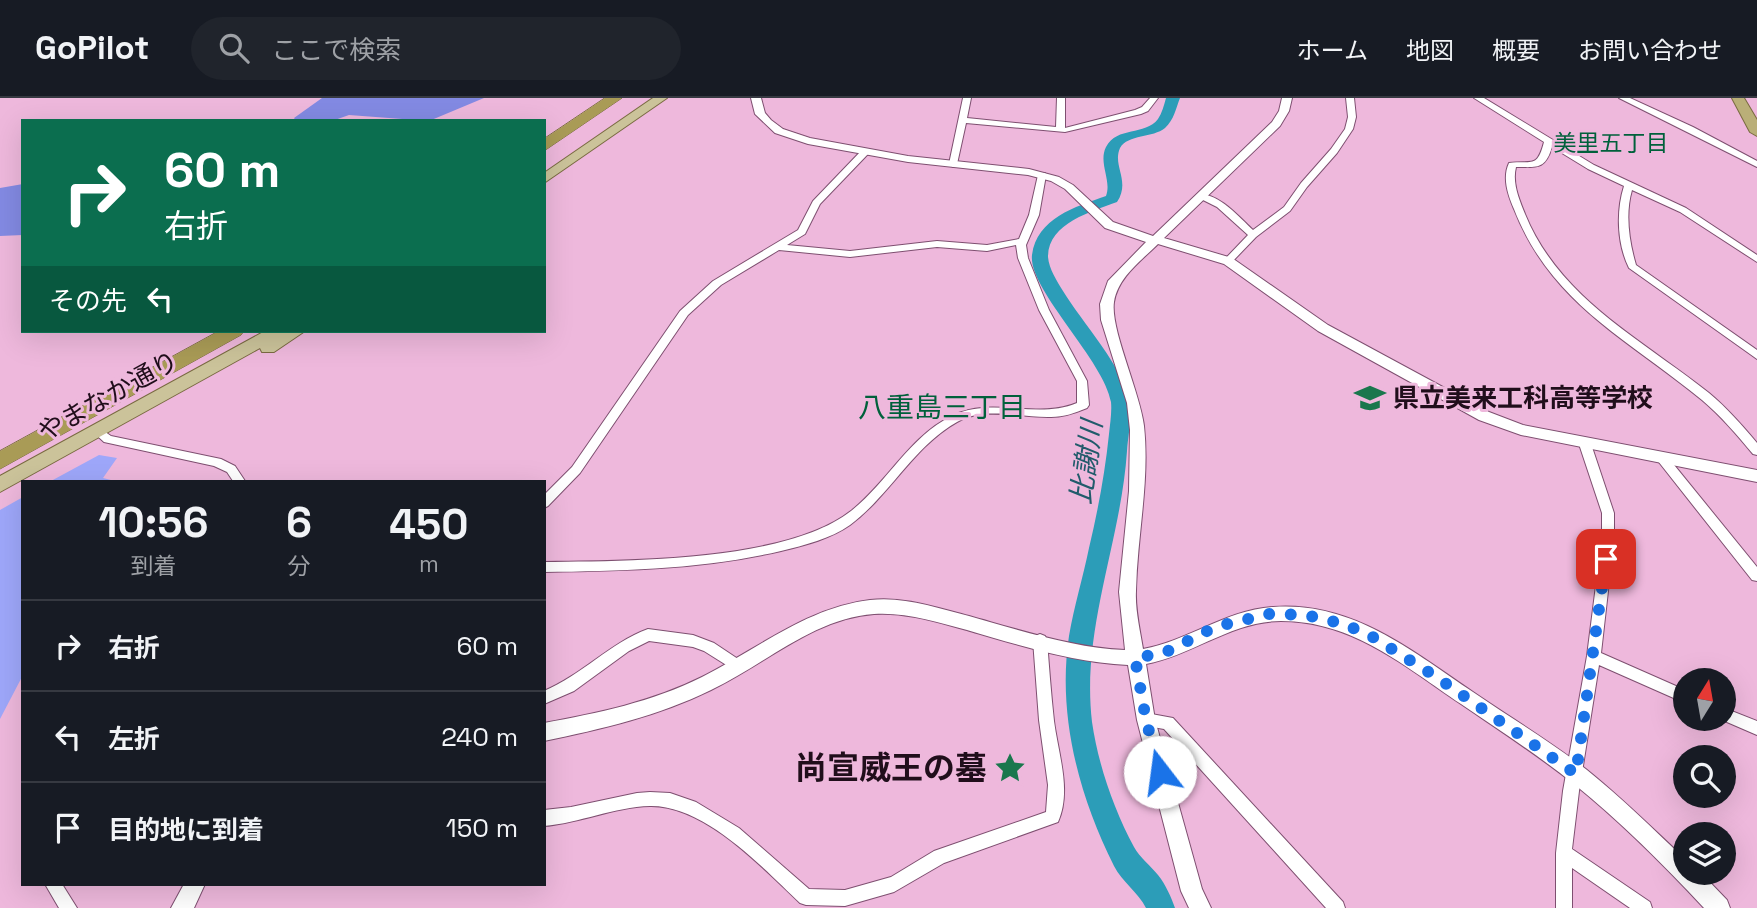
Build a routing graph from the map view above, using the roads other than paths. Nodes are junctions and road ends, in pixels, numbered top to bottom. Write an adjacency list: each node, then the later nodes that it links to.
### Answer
1 (602, 98): 17 (highway)
2 (615, 98): 19 (highway)
3 (645, 98): 23 (main road)
4 (661, 98): 25 (main road)
5 (756, 98): 20 (street)
6 (967, 98): 14 (street)
7 (1061, 98): 15 (street)
8 (1154, 98): 15 (street)
9 (1287, 98): 27 (street)
10 (1350, 98): 28 (street)
11 (1478, 98): 18 (street)
12 (1623, 98): 22 (street)
13 (1738, 98): 16 (highway)
14 (962, 120): 15 (street); 21 (street)
15 (1060, 130)
16 (1757, 132)
17 (546, 136)
18 (1549, 141): 26 (street); 42 (street)
19 (546, 145)
20 (865, 152): 21 (street); 31 (street)
21 (953, 164): 24 (street)
22 (1757, 164)
23 (546, 167)
24 (1042, 174): 29 (street); 30 (street)
25 (546, 178)
26 (1629, 186): 32 (street); 38 (street)
27 (1202, 197): 28 (street); 29 (street)
28 (1253, 235): 33 (street)
29 (1157, 240): 33 (street); 56 (street)
30 (1023, 241): 31 (street); 52 (street)
31 (780, 247): 51 (street)
32 (1757, 259)
33 (1228, 261): 40 (street)
34 (211, 333): 41 (highway)
35 (230, 333): 44 (highway)
36 (274, 333): 39 (main road, やまなか通り)
37 (293, 333): 39 (main road, やまなか通り)
38 (1757, 355)
39 (103, 435): 46 (main road, やまなか通り); 47 (street); 48 (main road, やまなか通り)
40 (1585, 444): 43 (street); 55 (street)
41 (0, 449)
42 (1757, 451)
43 (1662, 458): 45 (street); 53 (street)
44 (0, 461)
45 (1757, 476)
46 (35, 480)
47 (238, 480)
48 (0, 485)
49 (21, 488): 50 (main road)
50 (0, 499)
51 (546, 501)
52 (546, 567)
53 (1757, 576)
54 (1040, 640): 56 (street); 57 (street); 65 (street)
55 (1594, 656): 58 (street); 64 (street)
56 (1135, 658): 61 (street); 64 (street)
57 (739, 667): 59 (street); 63 (street)
58 (1673, 692)
59 (546, 697)
60 (1736, 719): 62 (street)
61 (1146, 720): 73 (street); 74 (street)
62 (1757, 729)
63 (546, 732)
64 (1576, 774): 66 (street); 67 (street)
65 (546, 818)
66 (1564, 853): 75 (street); 76 (street)
67 (1673, 862)
68 (1697, 885): 77 (street)
69 (54, 886): 71 (street)
70 (194, 886): 72 (street)
71 (69, 908)
72 (182, 908)
73 (1200, 908)
74 (1337, 908)
75 (1564, 908)
76 (1644, 908)
77 (1719, 908)

